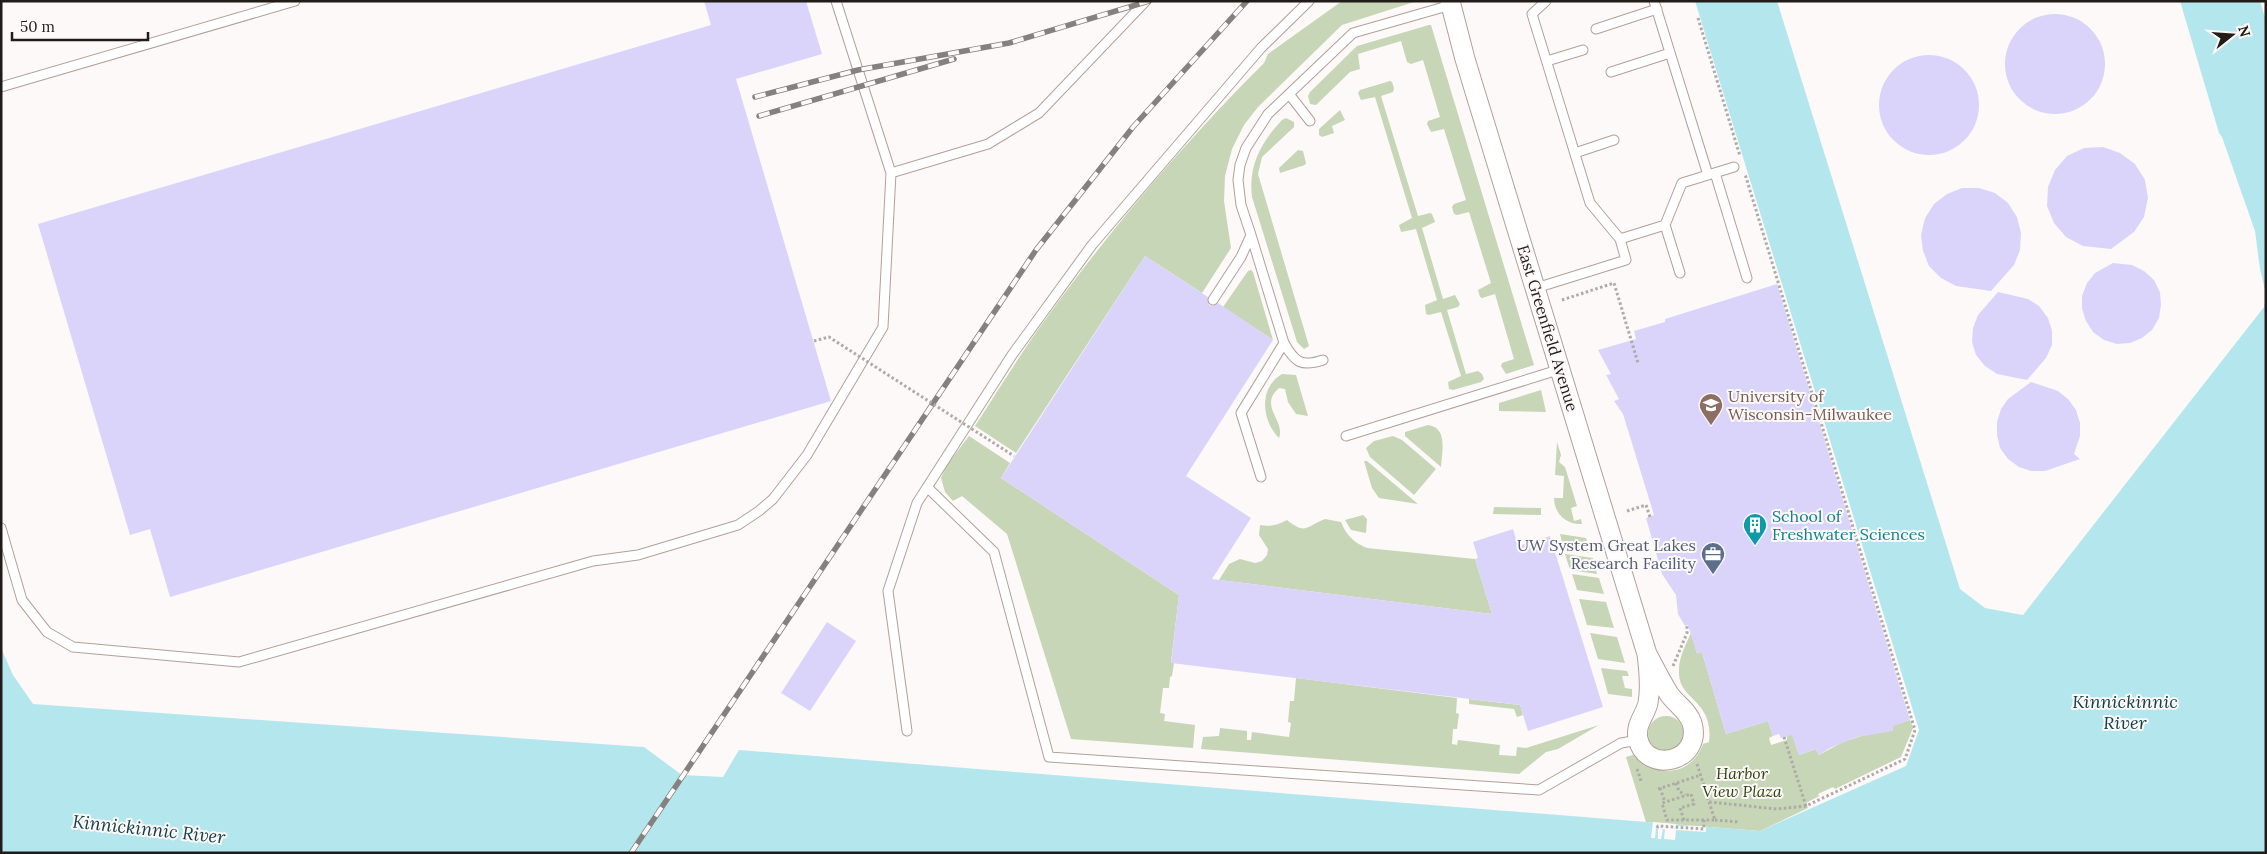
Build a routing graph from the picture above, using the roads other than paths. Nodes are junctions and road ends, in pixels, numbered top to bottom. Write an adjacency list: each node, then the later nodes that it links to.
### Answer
1 (295, 1): 13 (lane)
2 (836, 1): 19 (lane)
3 (1146, 1): 19 (lane)
4 (1309, 1): 33 (lane)
5 (1546, 1): 11 (lane)
6 (1451, 3): 14 (lane); 26 (street, East Greenfield Avenue)
7 (1655, 5): 8 (lane); 10 (lane)
8 (1596, 29)
9 (1583, 50): 11 (lane)
10 (1670, 53): 12 (lane); 20 (lane)
11 (1547, 61): 17 (lane)
12 (1611, 72)
13 (1, 87)
14 (1288, 94): 15 (lane); 22 (lane)
15 (1310, 120)
16 (1614, 140): 17 (lane)
17 (1575, 153): 23 (lane)
18 (1738, 164): 20 (lane)
19 (891, 173): 34 (lane)
20 (1711, 174): 21 (lane); 25 (lane)
21 (1665, 225): 23 (lane); 24 (lane)
22 (1251, 235): 27 (lane); 28 (lane)
23 (1620, 240): 26 (lane)
24 (1680, 273)
25 (1747, 278)
26 (1536, 288): 30 (street, East Greenfield Avenue)
27 (1213, 300)
28 (1284, 343): 29 (lane); 32 (lane)
29 (1323, 360)
30 (1561, 369): 31 (lane); 35 (street, East Greenfield Avenue)
31 (1346, 436)
32 (1261, 477)
33 (928, 488): 36 (lane); 37 (lane)
34 (1, 528)
35 (1647, 654): 37 (street, East Greenfield Avenue); 37 (street, East Greenfield Avenue)
36 (907, 731)
37 (1639, 740)

